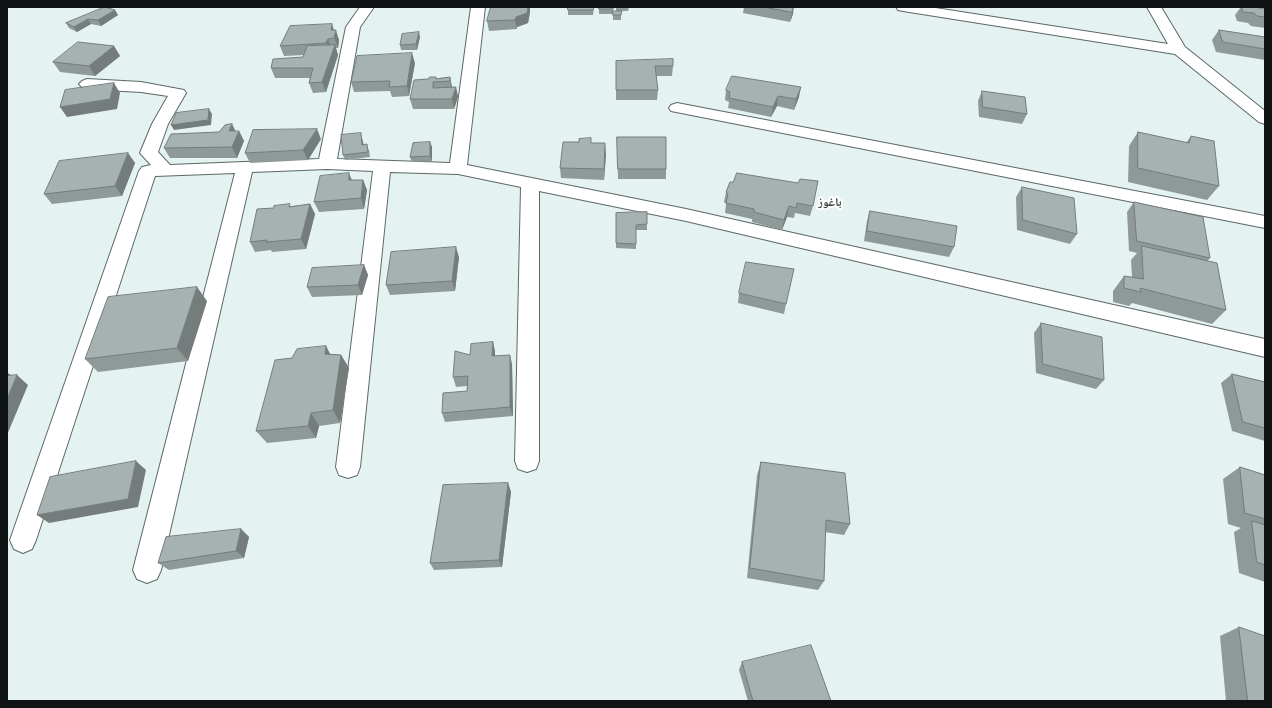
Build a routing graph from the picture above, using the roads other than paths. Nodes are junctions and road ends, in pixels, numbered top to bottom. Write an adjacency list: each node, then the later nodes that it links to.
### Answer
1 (367, 7): 9 (street)
2 (478, 7): 12 (street)
3 (903, 7): 5 (street)
4 (1154, 7): 5 (street)
5 (1179, 50): 8 (street)
6 (87, 84): 13 (street)
7 (677, 108): 15 (street)
8 (1265, 119)
9 (327, 164): 10 (street); 11 (street)
10 (382, 166): 12 (street); 18 (street)
11 (245, 167): 13 (street); 20 (street)
12 (458, 169): 14 (street)
13 (164, 170): 19 (street)
14 (530, 183): 16 (street); 17 (street)
15 (1265, 222)
16 (1265, 348)
17 (527, 461)
18 (348, 467)
19 (23, 540)
20 (147, 570)

